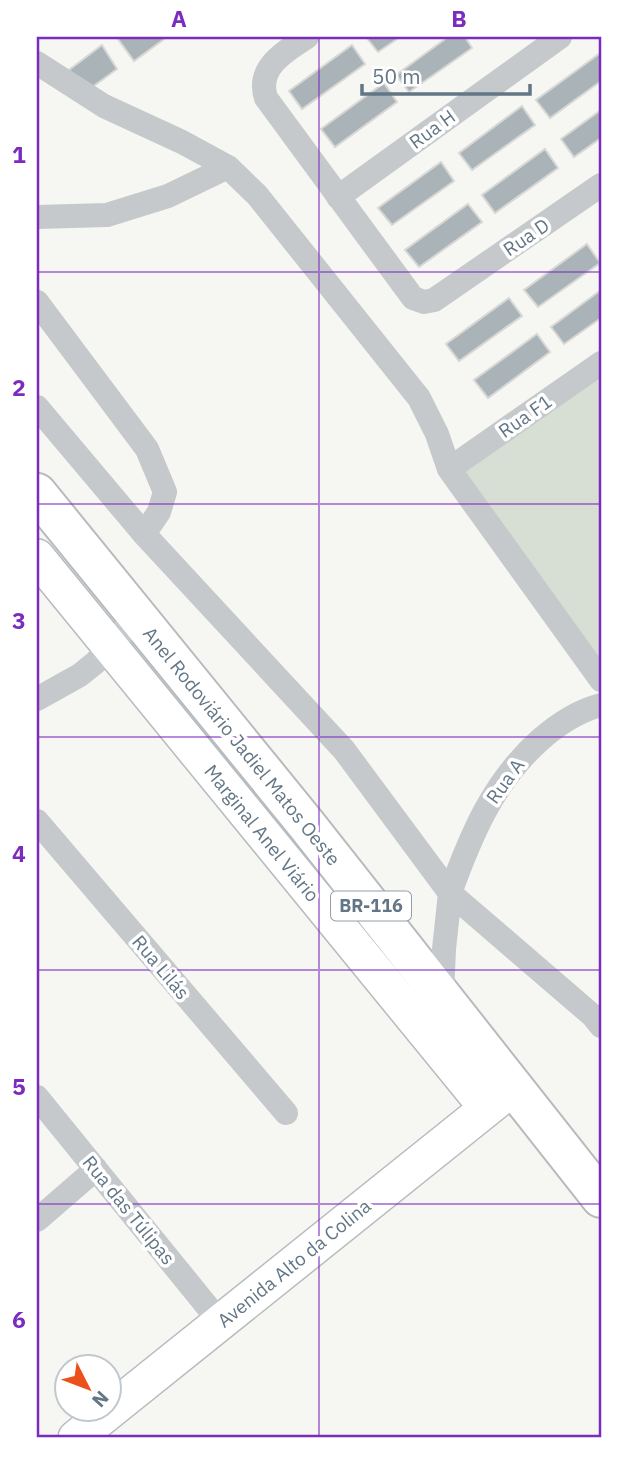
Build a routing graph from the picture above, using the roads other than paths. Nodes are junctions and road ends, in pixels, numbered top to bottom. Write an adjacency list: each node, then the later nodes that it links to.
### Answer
1 (307, 37): 6 (street, Rua D)
2 (560, 37): 6 (street, Rua H)
3 (37, 63): 4 (street)
4 (228, 167): 7 (street); 11 (street)
5 (601, 185): 6 (street, Rua D)
6 (338, 197)
7 (37, 217)
8 (37, 302): 13 (street)
9 (601, 363): 11 (street, Rua F1)
10 (37, 407): 13 (street)
11 (449, 469): 17 (street)
12 (37, 493): 15 (highway, Anel Rodoviário Jadiel Matos Oeste / BR-116)
13 (144, 534): 21 (street)
14 (37, 557): 16 (street, Marginal Anel Viário)
15 (137, 616): 16 (street); 22 (highway, Anel Rodoviário Jadiel Matos Oeste / BR-116)
16 (110, 647): 18 (street); 25 (street, Marginal Anel Viário)
17 (601, 680)
18 (37, 699)
19 (601, 705): 21 (street, Rua A)
20 (37, 821): 26 (street, Rua Lilás)
21 (450, 893): 22 (street, Rua A); 23 (street)
22 (442, 995): 25 (highway, Anel Rodoviário Jadiel Matos Oeste / BR-116)
23 (599, 1018)
24 (37, 1097): 27 (street, Rua das Túlipas)
25 (500, 1098): 28 (highway, Anel Rodoviário Jadiel Matos Oeste / BR-116); 30 (street, Avenida Alto da Colina)
26 (286, 1113)
27 (96, 1169): 29 (street); 30 (street, Rua das Túlipas)
28 (601, 1198)
29 (37, 1220)
30 (220, 1322): 31 (street, Avenida Alto da Colina)
31 (76, 1438)

